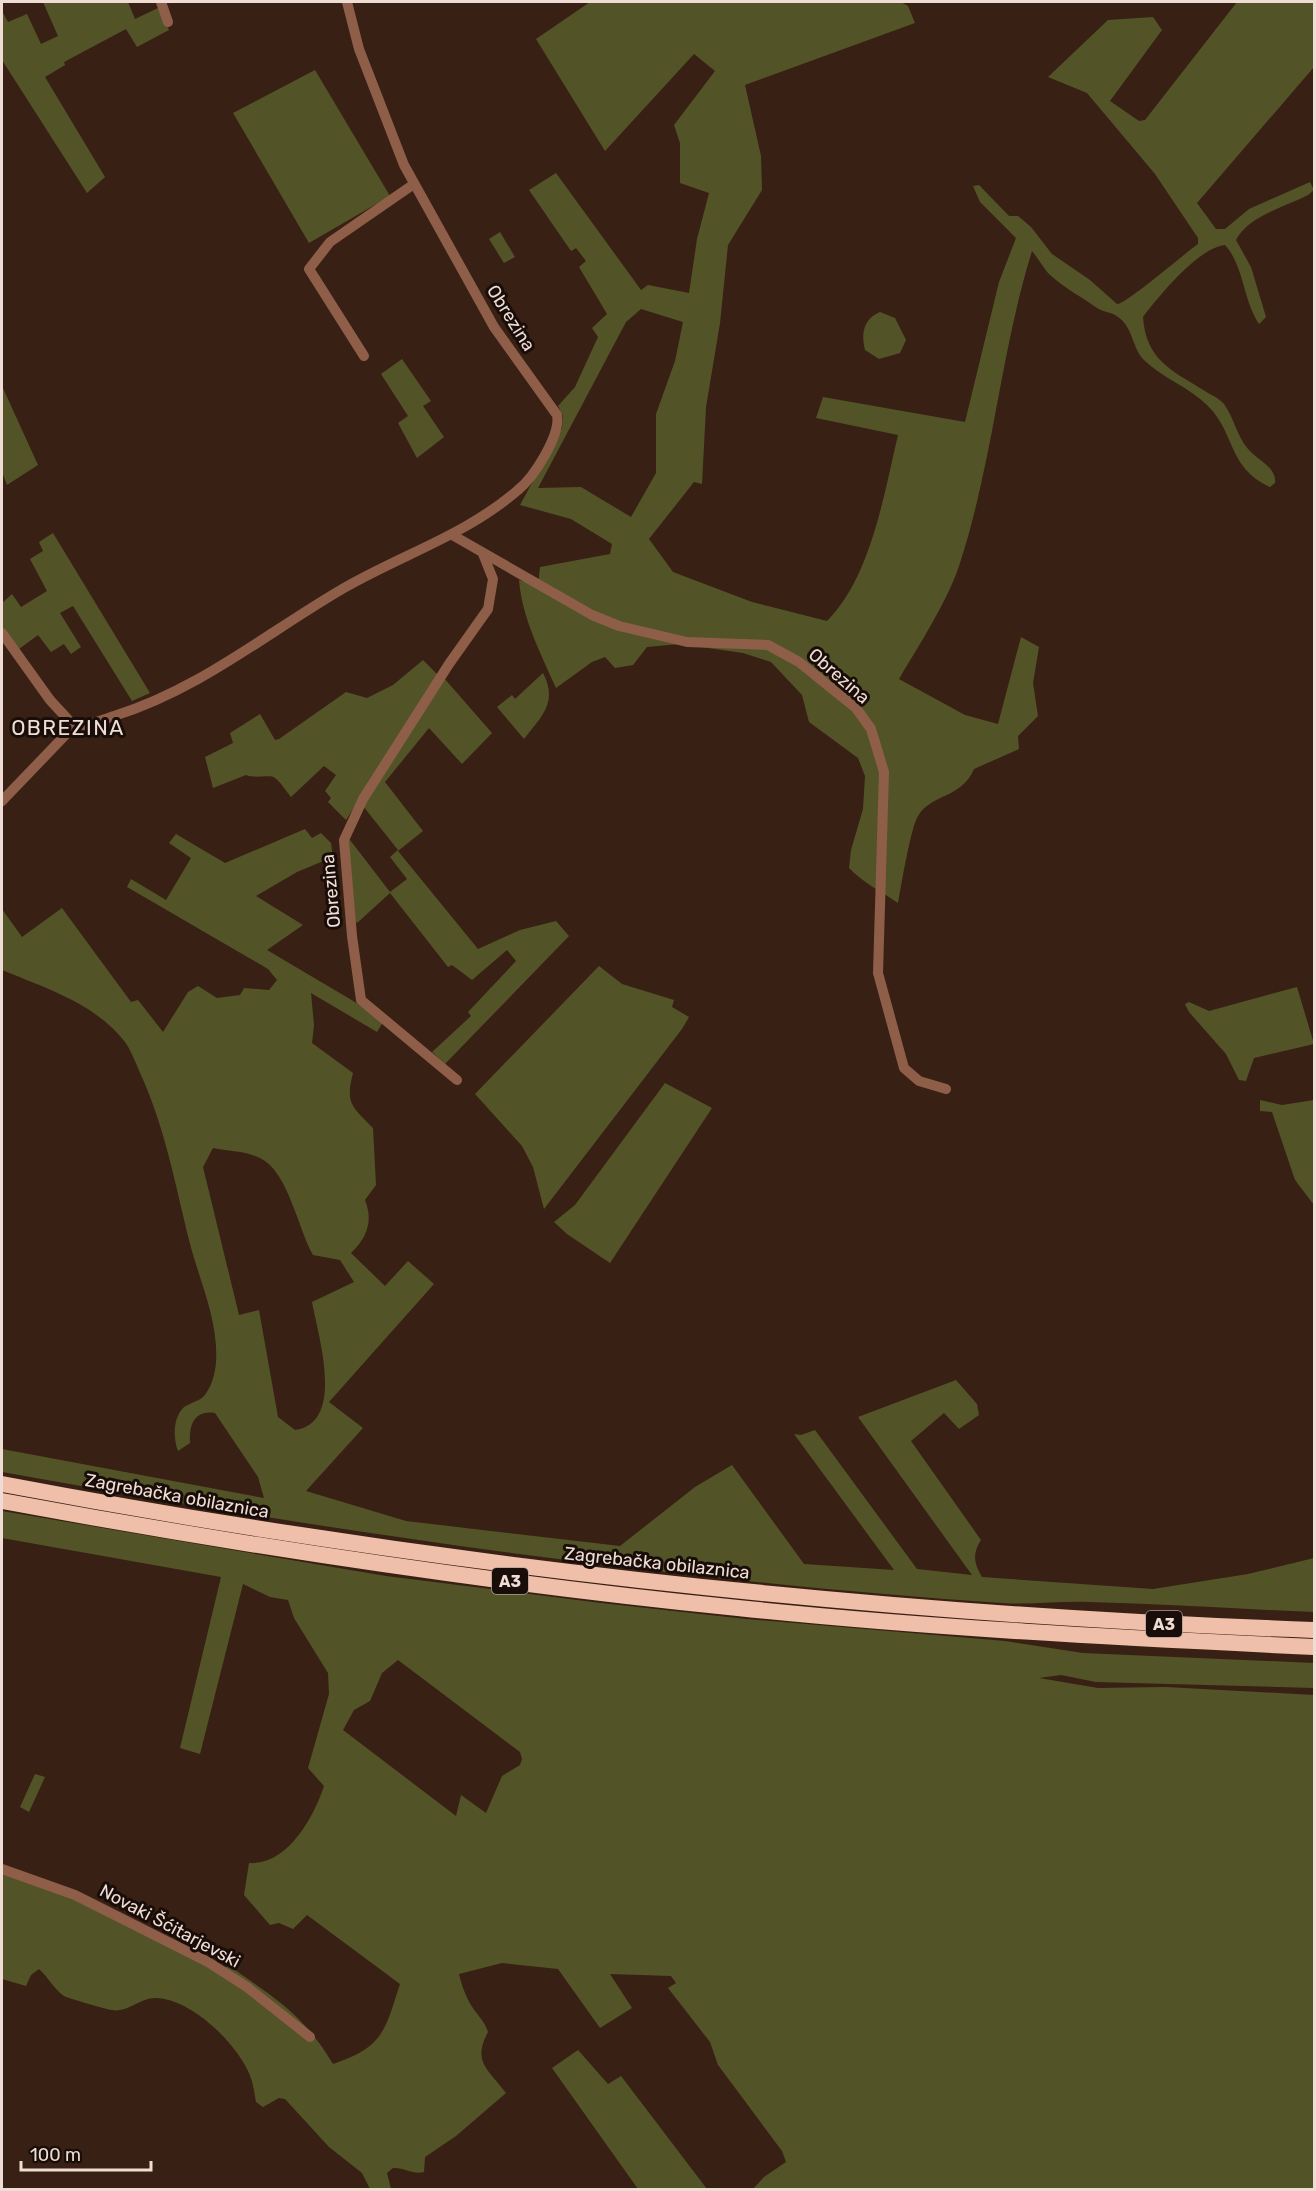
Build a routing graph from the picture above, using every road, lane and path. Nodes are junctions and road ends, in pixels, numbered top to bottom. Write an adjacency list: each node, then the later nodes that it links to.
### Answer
1 (161, 2): 3 (street)
2 (347, 2): 4 (street, Obrezina)
3 (168, 22)
4 (414, 184): 5 (street); 6 (street, Obrezina)
5 (364, 356)
6 (453, 536): 7 (street, Obrezina); 9 (street, Obrezina)
7 (483, 554): 11 (street, Obrezina); 12 (street, Obrezina)
8 (2, 633): 9 (street)
9 (74, 726): 10 (street)
10 (2, 801)
11 (457, 1080)
12 (946, 1089)
13 (2, 1484): 15 (highway, Zagrebačka obilaznica / A3)
14 (2, 1501): 16 (highway, Zagrebačka obilaznica / A3)
15 (1314, 1630)
16 (1314, 1647)
17 (2, 1869): 18 (street, Novaki Šćitarjevski)
18 (310, 2037)

